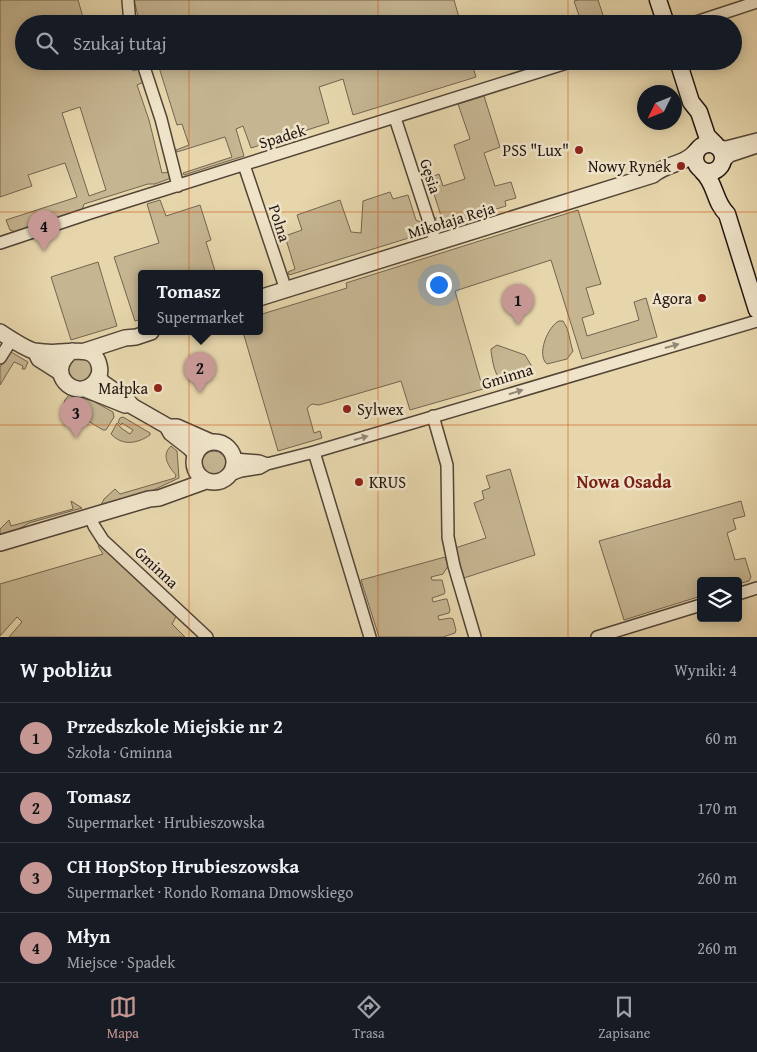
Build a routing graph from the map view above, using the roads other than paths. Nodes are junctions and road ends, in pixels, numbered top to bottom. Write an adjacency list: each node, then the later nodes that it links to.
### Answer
1 (128, 0): 4 (street)
2 (658, 0): 5 (main road)
3 (757, 2): 6 (street)
4 (129, 15)
5 (663, 15)
6 (717, 15)
7 (145, 70): 20 (street)
8 (545, 70): 11 (street, Spadek)
9 (681, 70): 10 (main road)
10 (691, 102): 13 (main road); 15 (main road)
11 (395, 118): 16 (street, Spadek); 23 (street, Gęsia)
12 (757, 139): 13 (street)
13 (717, 146): 15 (main road); 17 (main road)
14 (757, 147): 17 (street)
15 (697, 150): 18 (main road); 19 (street, Mikołaja Reja)
16 (244, 165): 20 (street, Spadek); 24 (street, Polna)
17 (721, 166): 18 (main road); 21 (main road)
18 (701, 170): 19 (street, Mikołaja Reja); 21 (main road)
19 (653, 175): 23 (street, Mikołaja Reja)
20 (178, 186): 22 (street, Spadek)
21 (727, 214): 26 (main road)
22 (0, 243)
23 (436, 243): 24 (street, Mikołaja Reja)
24 (286, 290): 25 (street, Mikołaja Reja)
25 (263, 297)
26 (757, 310)
27 (757, 321): 38 (street, Gminna, one-way to 27)
28 (142, 335): 30 (street)
29 (6, 336): 31 (street); 33 (street)
30 (136, 337): 32 (street); 34 (street)
31 (35, 351): 32 (street); 35 (street)
32 (79, 351): 34 (street); 35 (street)
33 (0, 358)
34 (99, 372): 36 (street); 37 (street)
35 (61, 373): 36 (street)
36 (85, 389): 37 (street)
37 (132, 406): 39 (street)
38 (433, 416): 41 (street, Gminna, one-way to 38); 55 (street)
39 (168, 427): 40 (street); 43 (street)
40 (211, 442): 42 (street); 43 (street)
41 (314, 452): 44 (street, Gminna); 54 (street)
42 (234, 459): 44 (street, Gminna); 45 (street)
43 (195, 461): 46 (street); 47 (street)
44 (267, 464): 45 (street, Gminna)
45 (230, 475): 46 (street)
46 (206, 481): 47 (street)
47 (149, 499): 48 (street)
48 (90, 516): 49 (street); 53 (street, Gminna)
49 (0, 543)
50 (757, 588): 51 (street)
51 (742, 593)
52 (697, 607): 56 (street)
53 (207, 637)
54 (370, 637)
55 (475, 637)
56 (597, 637)

